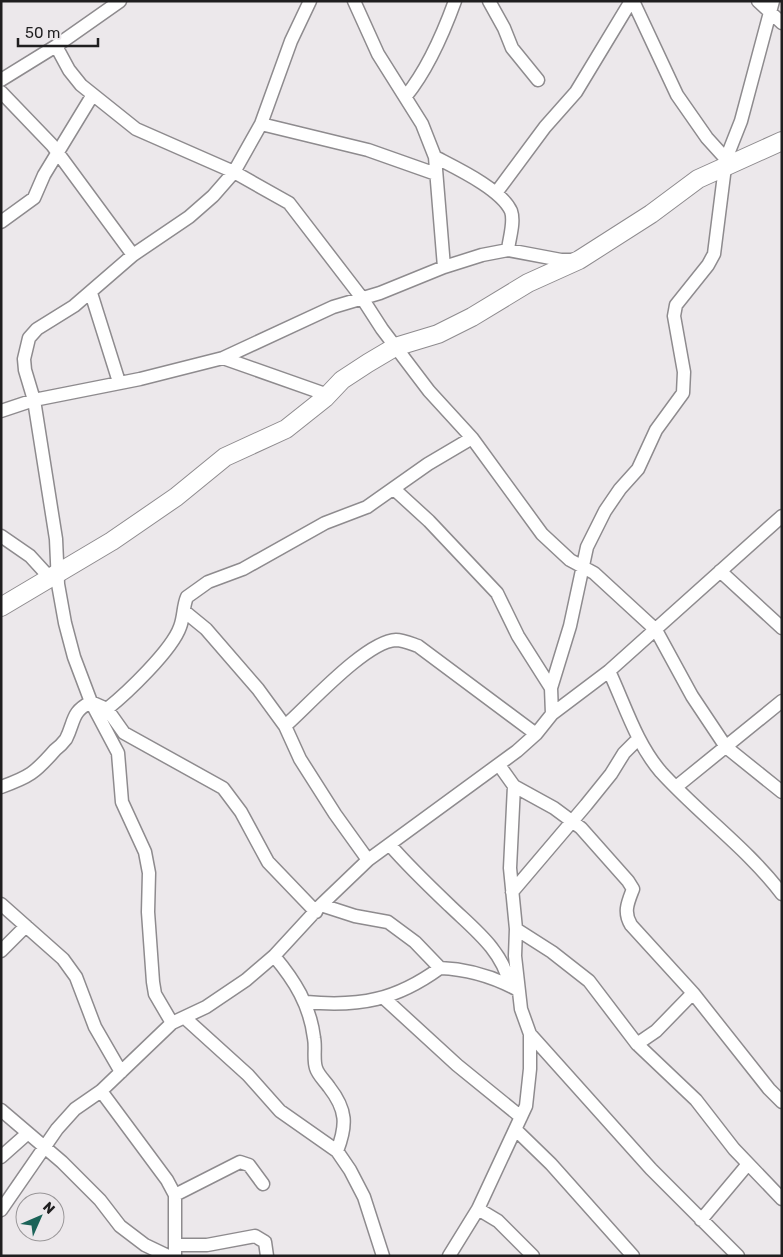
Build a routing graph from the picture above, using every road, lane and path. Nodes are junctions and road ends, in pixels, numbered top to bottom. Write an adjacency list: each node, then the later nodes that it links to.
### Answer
1 (120, 1): 10 (street)
2 (310, 1): 16 (street)
3 (354, 1): 15 (street)
4 (455, 1): 15 (street)
5 (489, 1): 12 (street)
6 (632, 1): 20 (street); 23 (street)
7 (758, 1): 8 (street)
8 (772, 7): 9 (street); 20 (street)
9 (782, 23)
10 (56, 46): 11 (street); 14 (street)
11 (1, 80)
12 (538, 80)
13 (1, 92): 18 (street)
14 (92, 96): 18 (street); 21 (street)
15 (406, 96): 19 (street)
16 (261, 124): 21 (street); 22 (street)
17 (782, 141): 20 (street)
18 (58, 152): 24 (street); 26 (street)
19 (435, 157): 22 (street); 23 (street)
20 (725, 164): 27 (street); 41 (street)
21 (234, 172): 26 (street); 30 (street)
22 (436, 174): 28 (street)
23 (496, 193): 25 (street)
24 (1, 222)
25 (508, 250): 27 (street); 28 (street)
26 (133, 255): 29 (street)
27 (579, 260): 31 (street)
28 (444, 267): 30 (street)
29 (91, 293): 33 (street); 35 (street)
30 (362, 298): 31 (street); 32 (street)
31 (395, 347): 34 (street); 37 (street)
32 (223, 358): 33 (street); 34 (street)
33 (119, 382): 35 (street)
34 (328, 395): 43 (street)
35 (34, 400): 36 (street); 43 (street)
36 (1, 410)
37 (472, 438): 38 (street); 41 (street)
38 (394, 489): 45 (street); 49 (street)
39 (782, 516): 42 (street)
40 (1, 536): 43 (street)
41 (583, 565): 47 (street); 49 (street)
42 (720, 571): 46 (street); 47 (street)
43 (54, 576): 44 (street); 51 (street)
44 (1, 607)
45 (184, 611): 52 (street); 54 (street)
46 (782, 628)
47 (656, 630): 48 (street); 57 (street)
48 (610, 671): 53 (street); 56 (street)
49 (551, 688): 53 (street)
50 (782, 701): 57 (street)
51 (92, 702): 52 (street); 60 (street); 80 (street)
52 (107, 709): 69 (street)
53 (552, 714): 55 (street)
54 (285, 726): 55 (street); 65 (street)
55 (536, 734): 58 (street)
56 (638, 739): 61 (street); 63 (street)
57 (726, 747): 61 (street); 62 (street)
58 (499, 765): 59 (street); 64 (street)
59 (514, 786): 63 (street); 66 (street)
60 (1, 787)
61 (676, 787): 67 (street)
62 (782, 792)
63 (572, 820): 66 (street); 76 (street)
64 (390, 845): 65 (street); 75 (street)
65 (368, 860): 69 (street)
66 (512, 892): 71 (street)
67 (782, 894)
68 (1, 904): 70 (street)
69 (319, 909): 73 (street); 74 (street)
70 (26, 926): 72 (street); 83 (street)
71 (516, 929): 75 (street); 82 (street)
72 (1, 951)
73 (274, 956): 78 (street); 79 (street)
74 (440, 968): 75 (street); 77 (street)
75 (514, 988): 81 (street)
76 (693, 993): 82 (street); 85 (street)
77 (385, 999): 78 (street); 87 (street)
78 (306, 1002): 91 (street)
79 (185, 1018): 80 (street); 91 (street)
80 (172, 1023): 83 (street)
81 (530, 1034): 87 (street); 99 (street)
82 (637, 1044): 93 (street)
83 (121, 1072): 84 (street)
84 (101, 1091): 90 (street); 95 (street)
85 (782, 1102)
86 (1, 1110): 89 (street)
87 (521, 1117): 88 (street)
88 (516, 1130): 97 (street); 105 (street)
89 (28, 1132): 90 (street); 92 (street)
90 (44, 1147): 98 (street); 100 (street)
91 (336, 1151): 102 (street)
92 (1, 1156)
93 (748, 1164): 96 (street); 99 (street)
94 (263, 1184): 95 (street)
95 (175, 1194): 100 (street)
96 (782, 1199)
97 (478, 1209): 103 (street); 104 (street)
98 (1, 1210)
99 (701, 1220): 106 (street)
100 (173, 1252): 101 (street)
101 (266, 1256)
102 (383, 1256)
103 (449, 1256)
104 (533, 1256)
105 (633, 1256)
106 (738, 1256)

